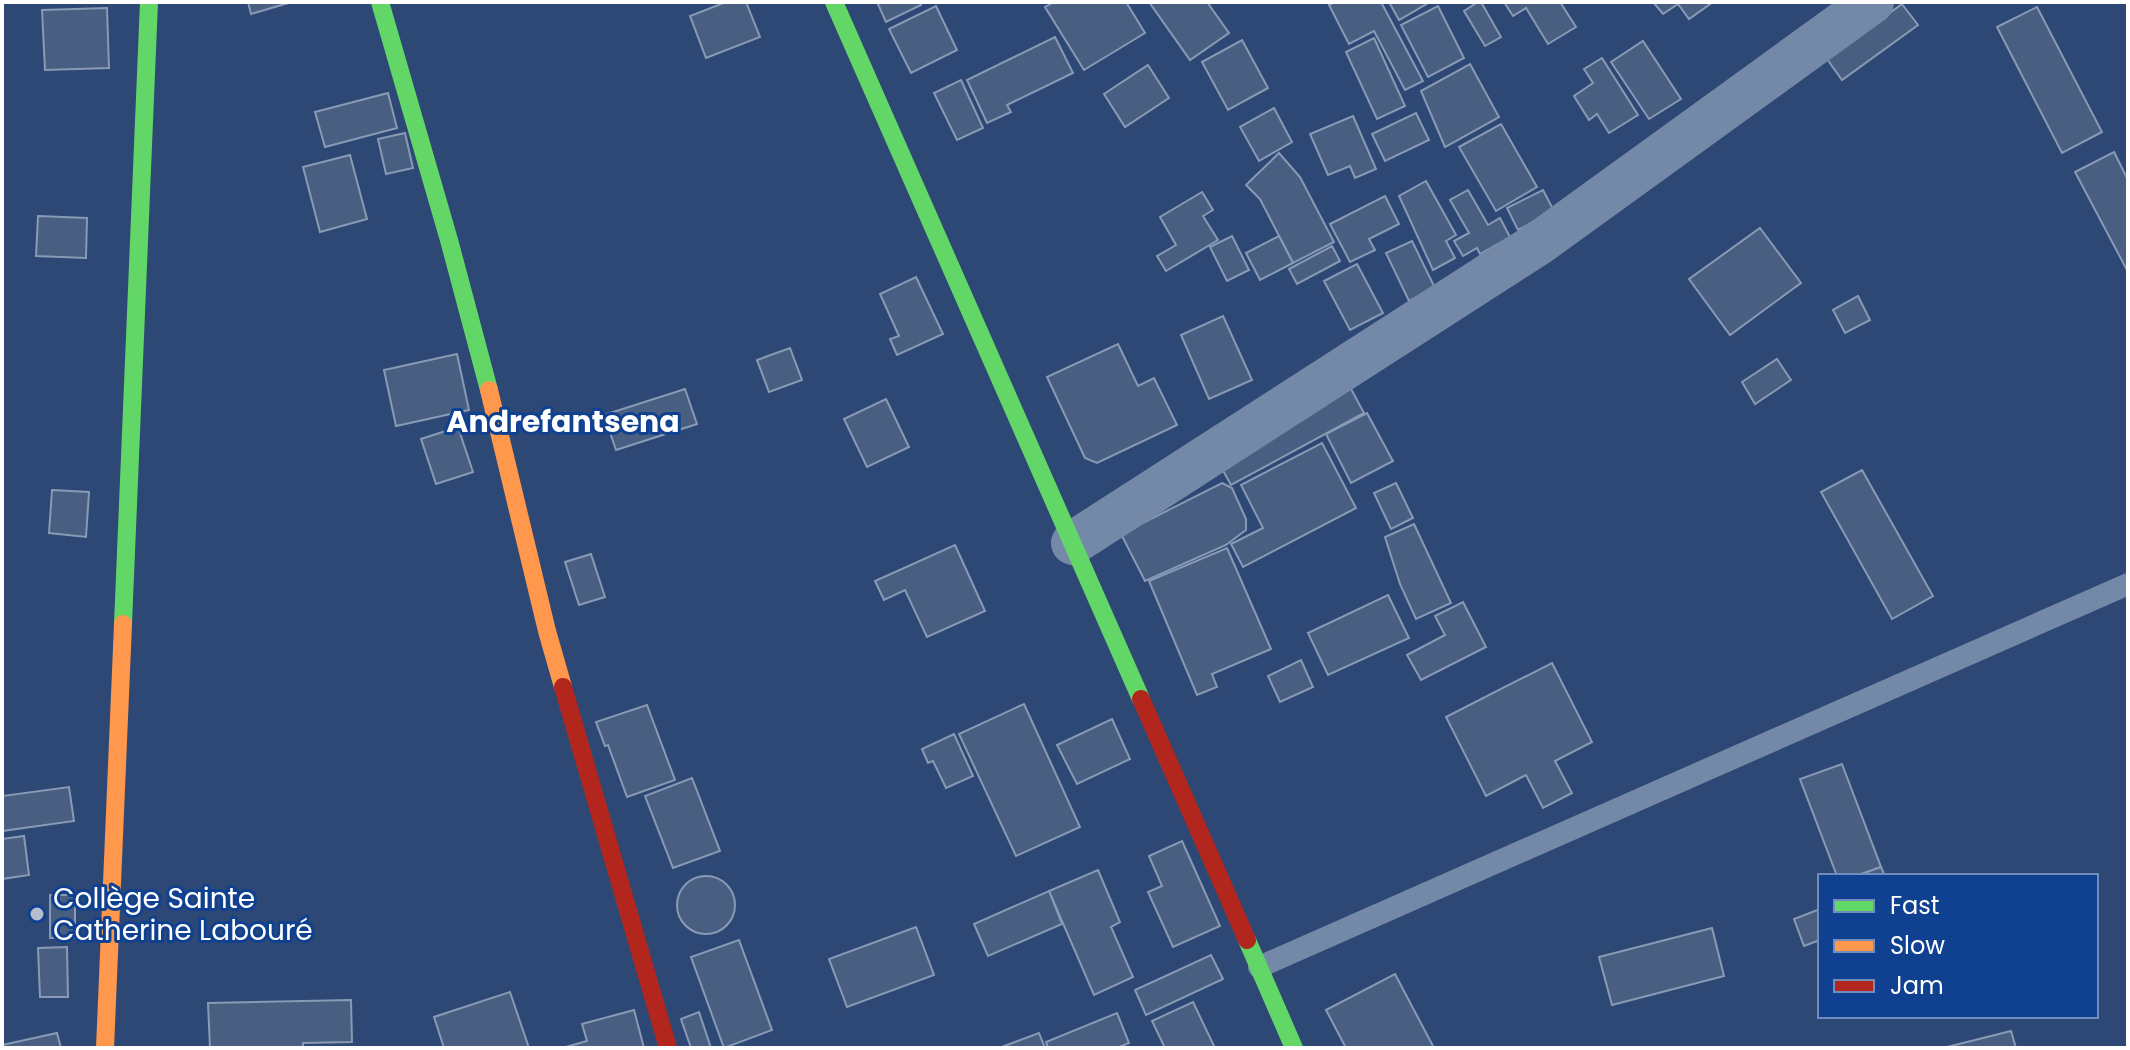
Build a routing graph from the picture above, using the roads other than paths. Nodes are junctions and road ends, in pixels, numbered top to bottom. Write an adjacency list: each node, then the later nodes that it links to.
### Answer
1 (149, 2): 8 (street)
2 (380, 2): 9 (street)
3 (834, 2): 5 (street)
4 (1872, 2): 5 (street)
5 (1073, 543): 7 (street)
6 (2128, 584): 7 (lane)
7 (1259, 967): 10 (street)
8 (105, 1048)
9 (668, 1048)
10 (1294, 1048)

